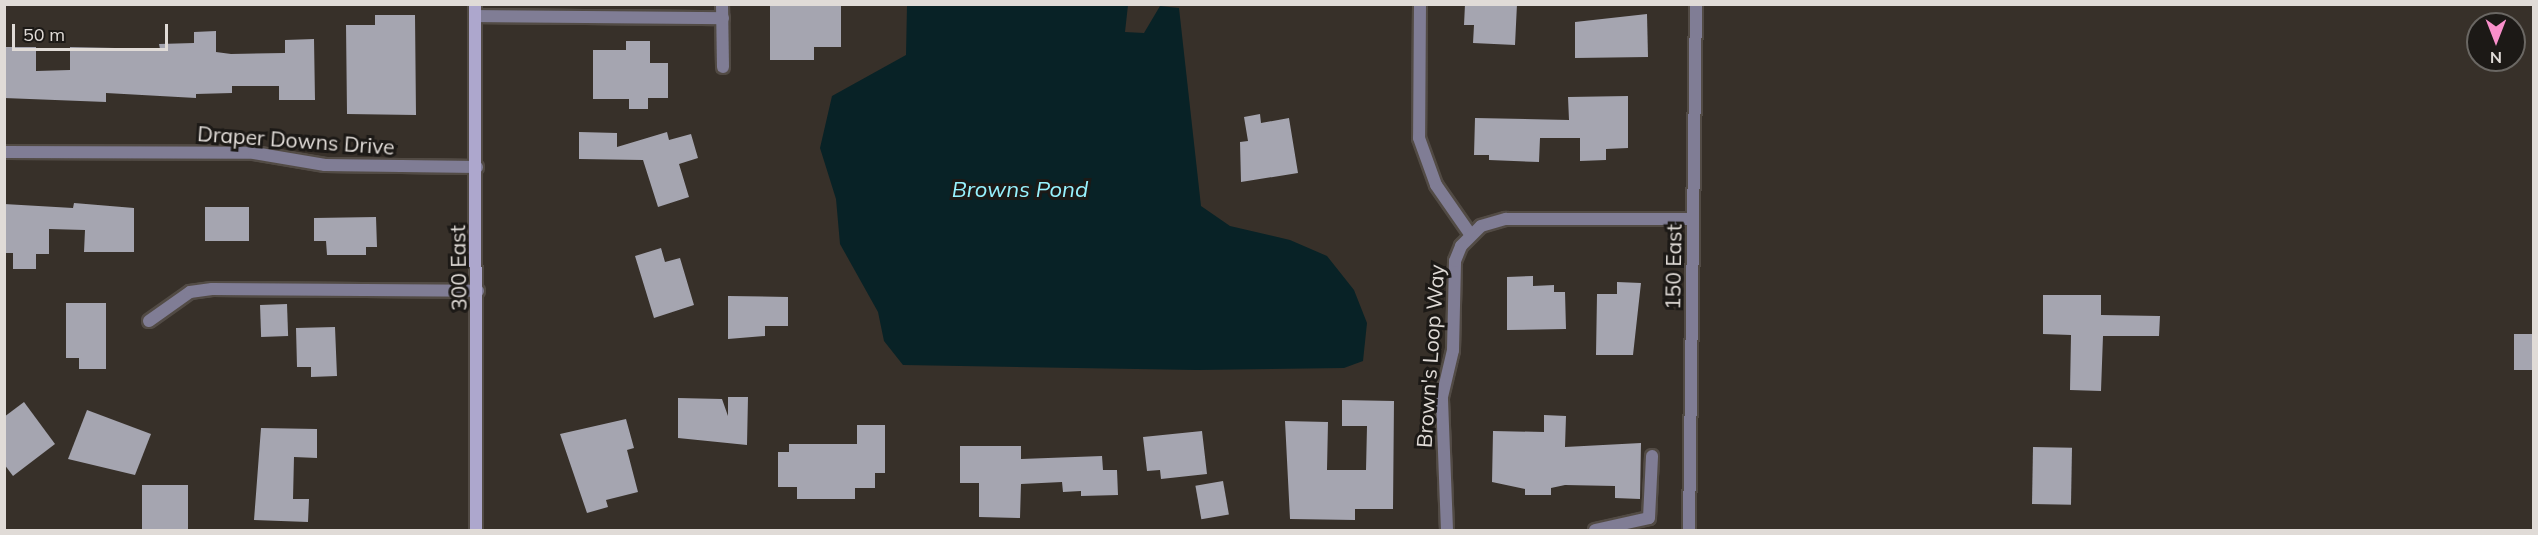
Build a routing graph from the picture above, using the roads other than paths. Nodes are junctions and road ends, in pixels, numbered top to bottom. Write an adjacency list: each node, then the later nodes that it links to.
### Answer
1 (723, 4): 5 (street)
2 (1420, 4): 10 (street)
3 (1696, 4): 9 (street, 150 East)
4 (476, 10): 5 (street); 8 (main road, 300 East)
5 (723, 18): 6 (street)
6 (723, 67)
7 (4, 152): 8 (street, Draper Downs Drive)
8 (477, 167): 11 (main road, 300 East)
9 (1693, 219): 10 (street); 17 (street, 150 East)
10 (1470, 234): 15 (street, Brown's Loop Way)
11 (478, 291): 12 (street); 14 (main road, 300 East)
12 (149, 321)
13 (1652, 456): 16 (street)
14 (476, 531)
15 (1447, 531)
16 (1595, 531)
17 (1689, 531)

